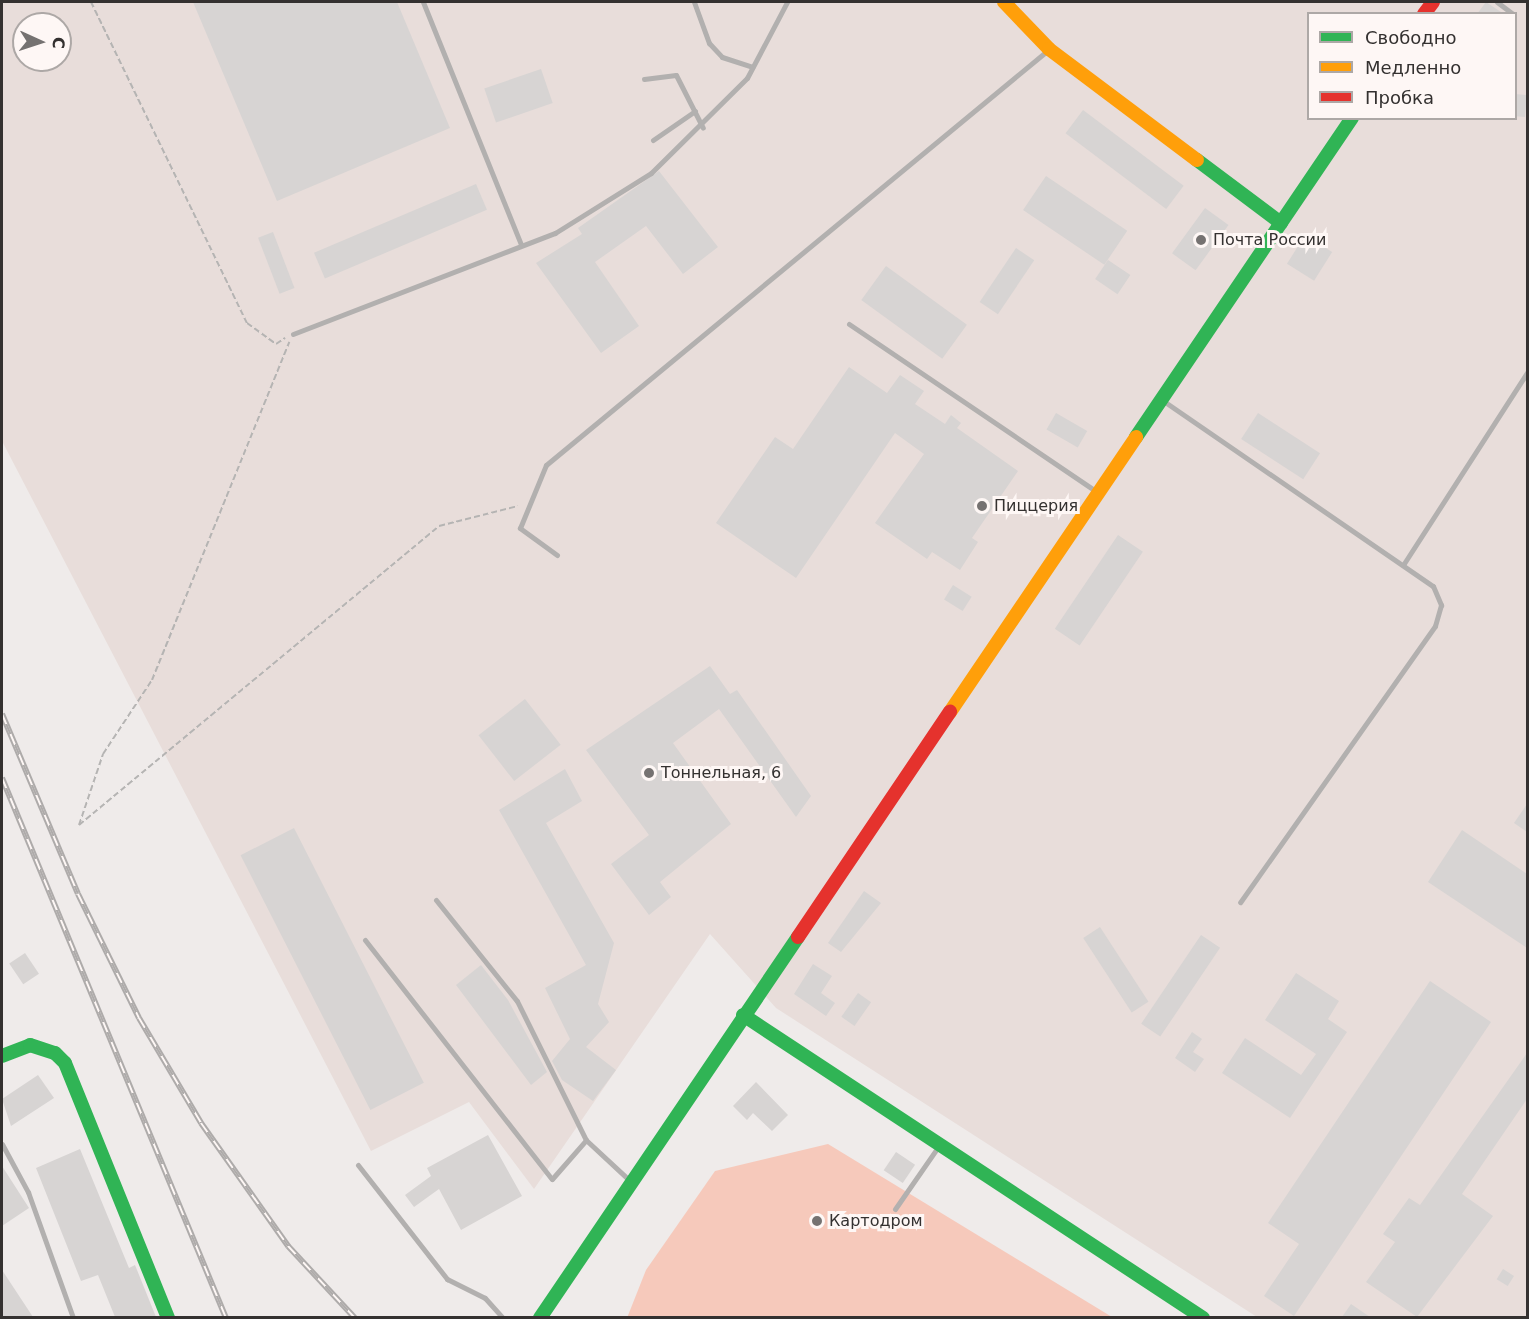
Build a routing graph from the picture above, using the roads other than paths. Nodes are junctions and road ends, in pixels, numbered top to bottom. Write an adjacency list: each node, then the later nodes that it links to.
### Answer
1 (423, 2): 15 (lane)
2 (694, 2): 8 (lane)
3 (787, 2): 8 (lane)
4 (1004, 2): 7 (main road)
5 (1497, 2): 6 (lane)
6 (1510, 12)
7 (1049, 48): 14 (main road); 21 (lane)
8 (752, 67): 12 (lane)
9 (644, 79): 10 (lane)
10 (696, 111): 12 (lane); 13 (lane)
11 (1351, 120): 14 (main road)
12 (703, 128): 15 (lane)
13 (653, 140)
14 (1281, 224): 19 (main road)
15 (521, 245): 17 (lane)
16 (849, 324): 20 (lane)
17 (293, 334)
18 (1527, 371): 22 (lane)
19 (1161, 399): 20 (main road); 22 (lane)
20 (1096, 491): 26 (main road)
21 (557, 555)
22 (1403, 565): 24 (lane)
23 (436, 900): 28 (lane)
24 (1240, 902)
25 (365, 940): 28 (lane)
26 (743, 1015): 29 (main road); 32 (main road)
27 (2, 1056): 35 (main road)
28 (586, 1140): 32 (lane)
29 (940, 1143): 33 (lane); 38 (main road)
30 (2, 1144): 34 (lane)
31 (357, 1165): 36 (lane)
32 (630, 1181): 37 (main road)
33 (895, 1209)
34 (74, 1317)
35 (168, 1317)
36 (503, 1317)
37 (540, 1317)
38 (1203, 1317)

